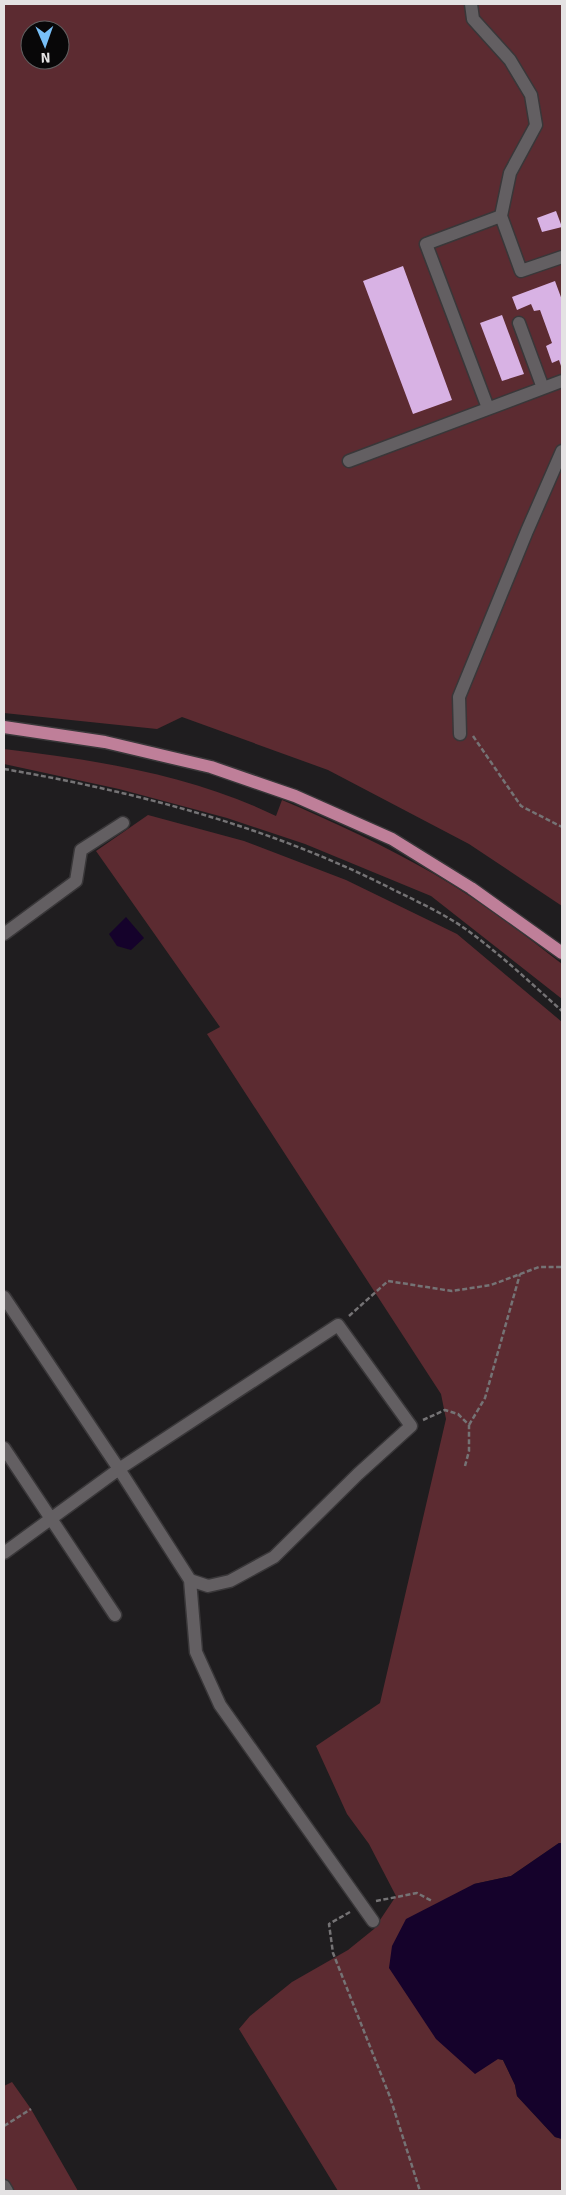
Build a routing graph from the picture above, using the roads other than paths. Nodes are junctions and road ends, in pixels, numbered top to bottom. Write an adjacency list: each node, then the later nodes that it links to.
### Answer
1 (472, 4): 2 (lane)
2 (501, 216): 3 (lane); 7 (lane)
3 (562, 257)
4 (519, 323): 6 (lane)
5 (561, 384): 6 (lane)
6 (543, 388): 7 (lane)
7 (488, 408): 9 (lane)
8 (562, 451): 11 (lane)
9 (348, 461)
10 (4, 727): 14 (main road)
11 (460, 730)
12 (123, 823): 13 (lane)
13 (4, 934)
14 (562, 953)
15 (4, 1297): 17 (lane)
16 (4, 1448): 18 (lane)
17 (119, 1469): 18 (lane); 20 (lane); 20 (lane)
18 (52, 1518): 19 (lane); 21 (lane)
19 (4, 1553)
20 (190, 1580): 22 (lane)
21 (115, 1615)
22 (373, 1921)
23 (4, 2186): 24 (lane)
24 (7, 2191)

